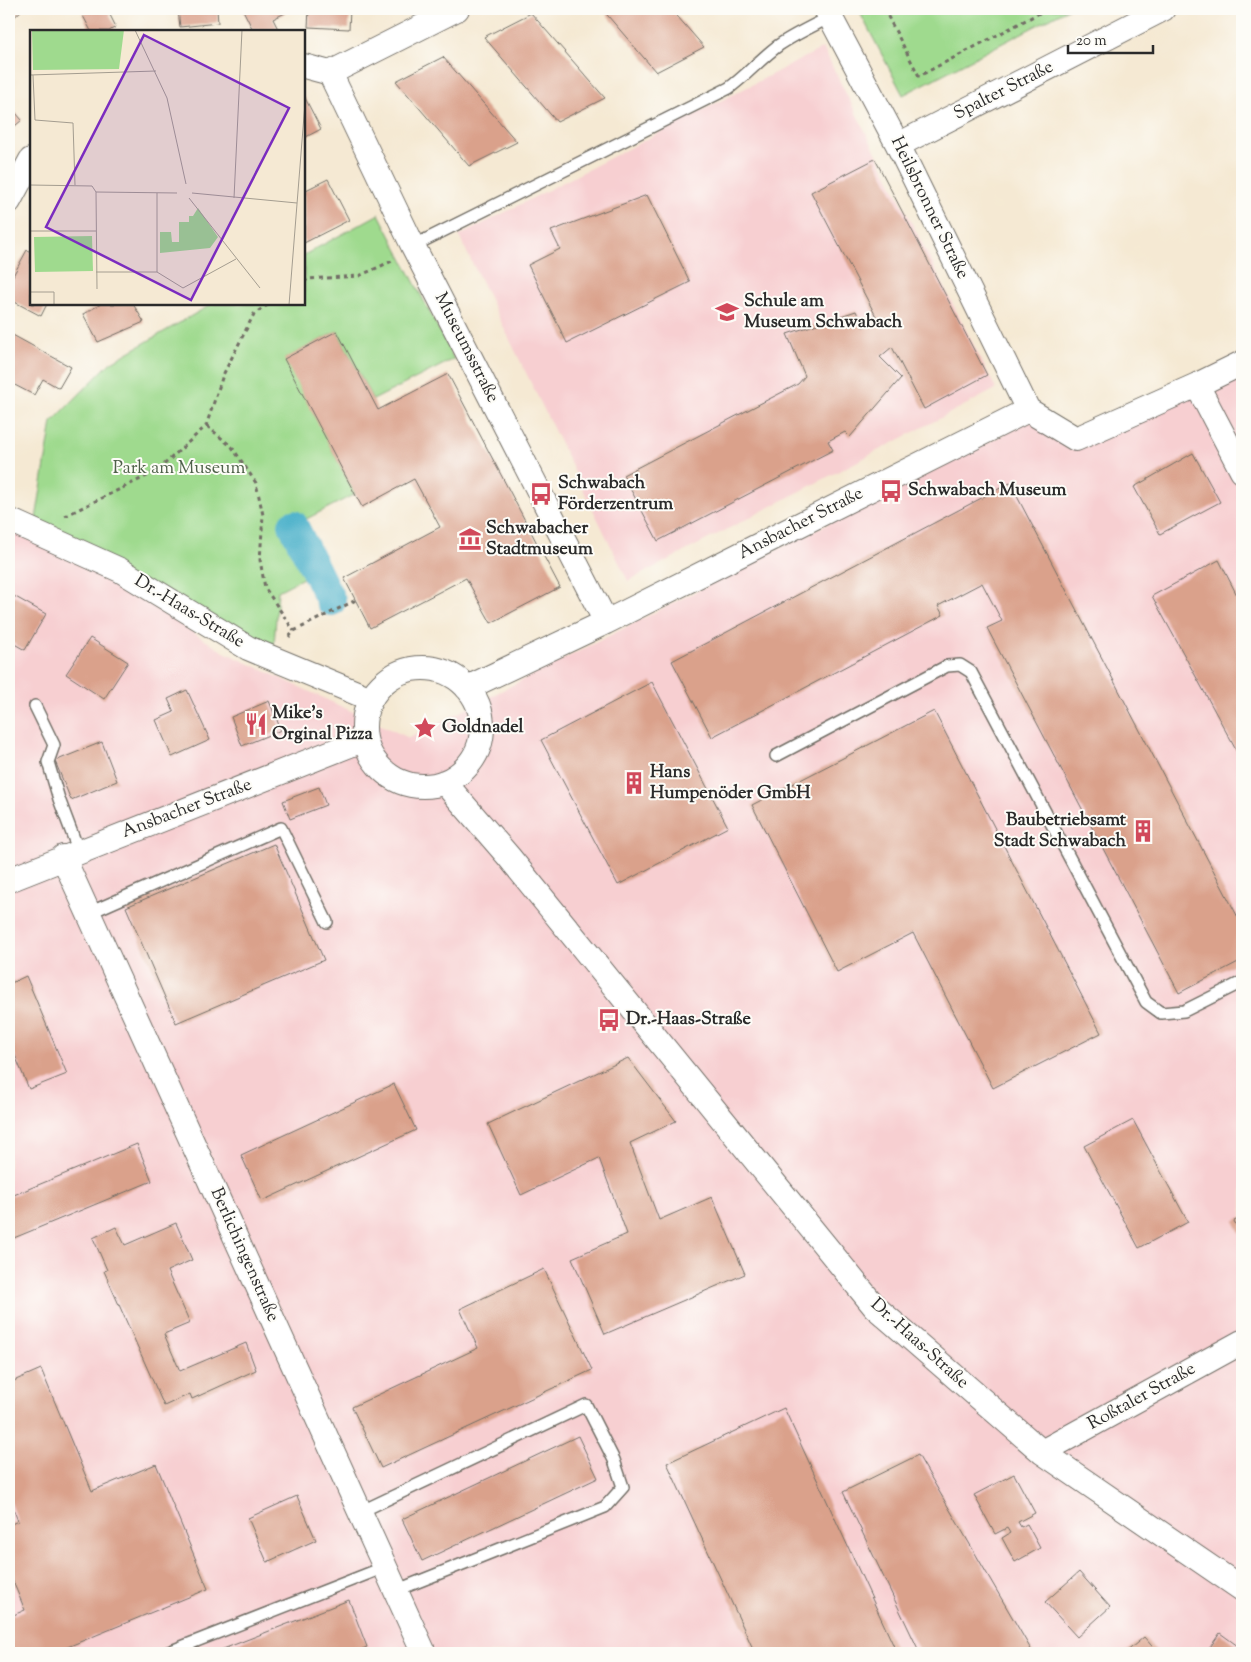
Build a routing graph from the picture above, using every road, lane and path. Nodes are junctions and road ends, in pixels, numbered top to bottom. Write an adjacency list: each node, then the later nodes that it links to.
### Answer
1 (457, 9): 7 (street)
2 (884, 9): 3 (path)
3 (1047, 9)
4 (1163, 9): 8 (street, Spalter Straße)
5 (828, 13): 8 (street, Heilsbronner Straße); 11 (lane)
6 (305, 66): 7 (street)
7 (330, 73): 11 (street, Museumsstraße)
8 (898, 145): 16 (street, Heilsbronner Straße)
9 (30, 162): 10 (street)
10 (9, 201)
11 (414, 249): 12 (path); 22 (street, Museumsstraße)
12 (305, 281)
13 (268, 305): 17 (path)
14 (1242, 363): 15 (street)
15 (1197, 385): 16 (street); 18 (street)
16 (1028, 410): 22 (street, Ansbacher Straße)
17 (206, 426): 20 (path); 23 (path)
18 (1242, 471)
19 (9, 520): 20 (street, Dr.-Haas-Straße)
20 (34, 531): 24 (street, Dr.-Haas-Straße)
21 (356, 600): 23 (path)
22 (606, 622): 25 (street, Ansbacher Straße)
23 (294, 631): 24 (path)
24 (273, 658): 26 (street, Dr.-Haas-Straße)
25 (468, 688): 26 (street); 30 (street)
26 (371, 699): 28 (street)
27 (35, 706): 31 (lane)
28 (365, 739): 30 (street); 31 (street, Ansbacher Straße)
29 (776, 756): 35 (lane)
30 (444, 782): 37 (street, Dr.-Haas-Straße)
31 (71, 855): 32 (street, Ansbacher Straße); 33 (street, Berlichingenstraße)
32 (9, 880)
33 (89, 913): 34 (lane); 38 (street, Berlichingenstraße)
34 (327, 922)
35 (1242, 982)
36 (1242, 1342): 37 (street, Roßtaler Straße)
37 (1042, 1452): 40 (street, Dr.-Haas-Straße)
38 (360, 1512): 39 (street, Berlichingenstraße); 41 (lane)
39 (385, 1567): 41 (street, Berlichingenstraße); 42 (lane)
40 (1242, 1589)
41 (396, 1591): 43 (street, Berlichingenstraße)
42 (166, 1653)
43 (424, 1653)

